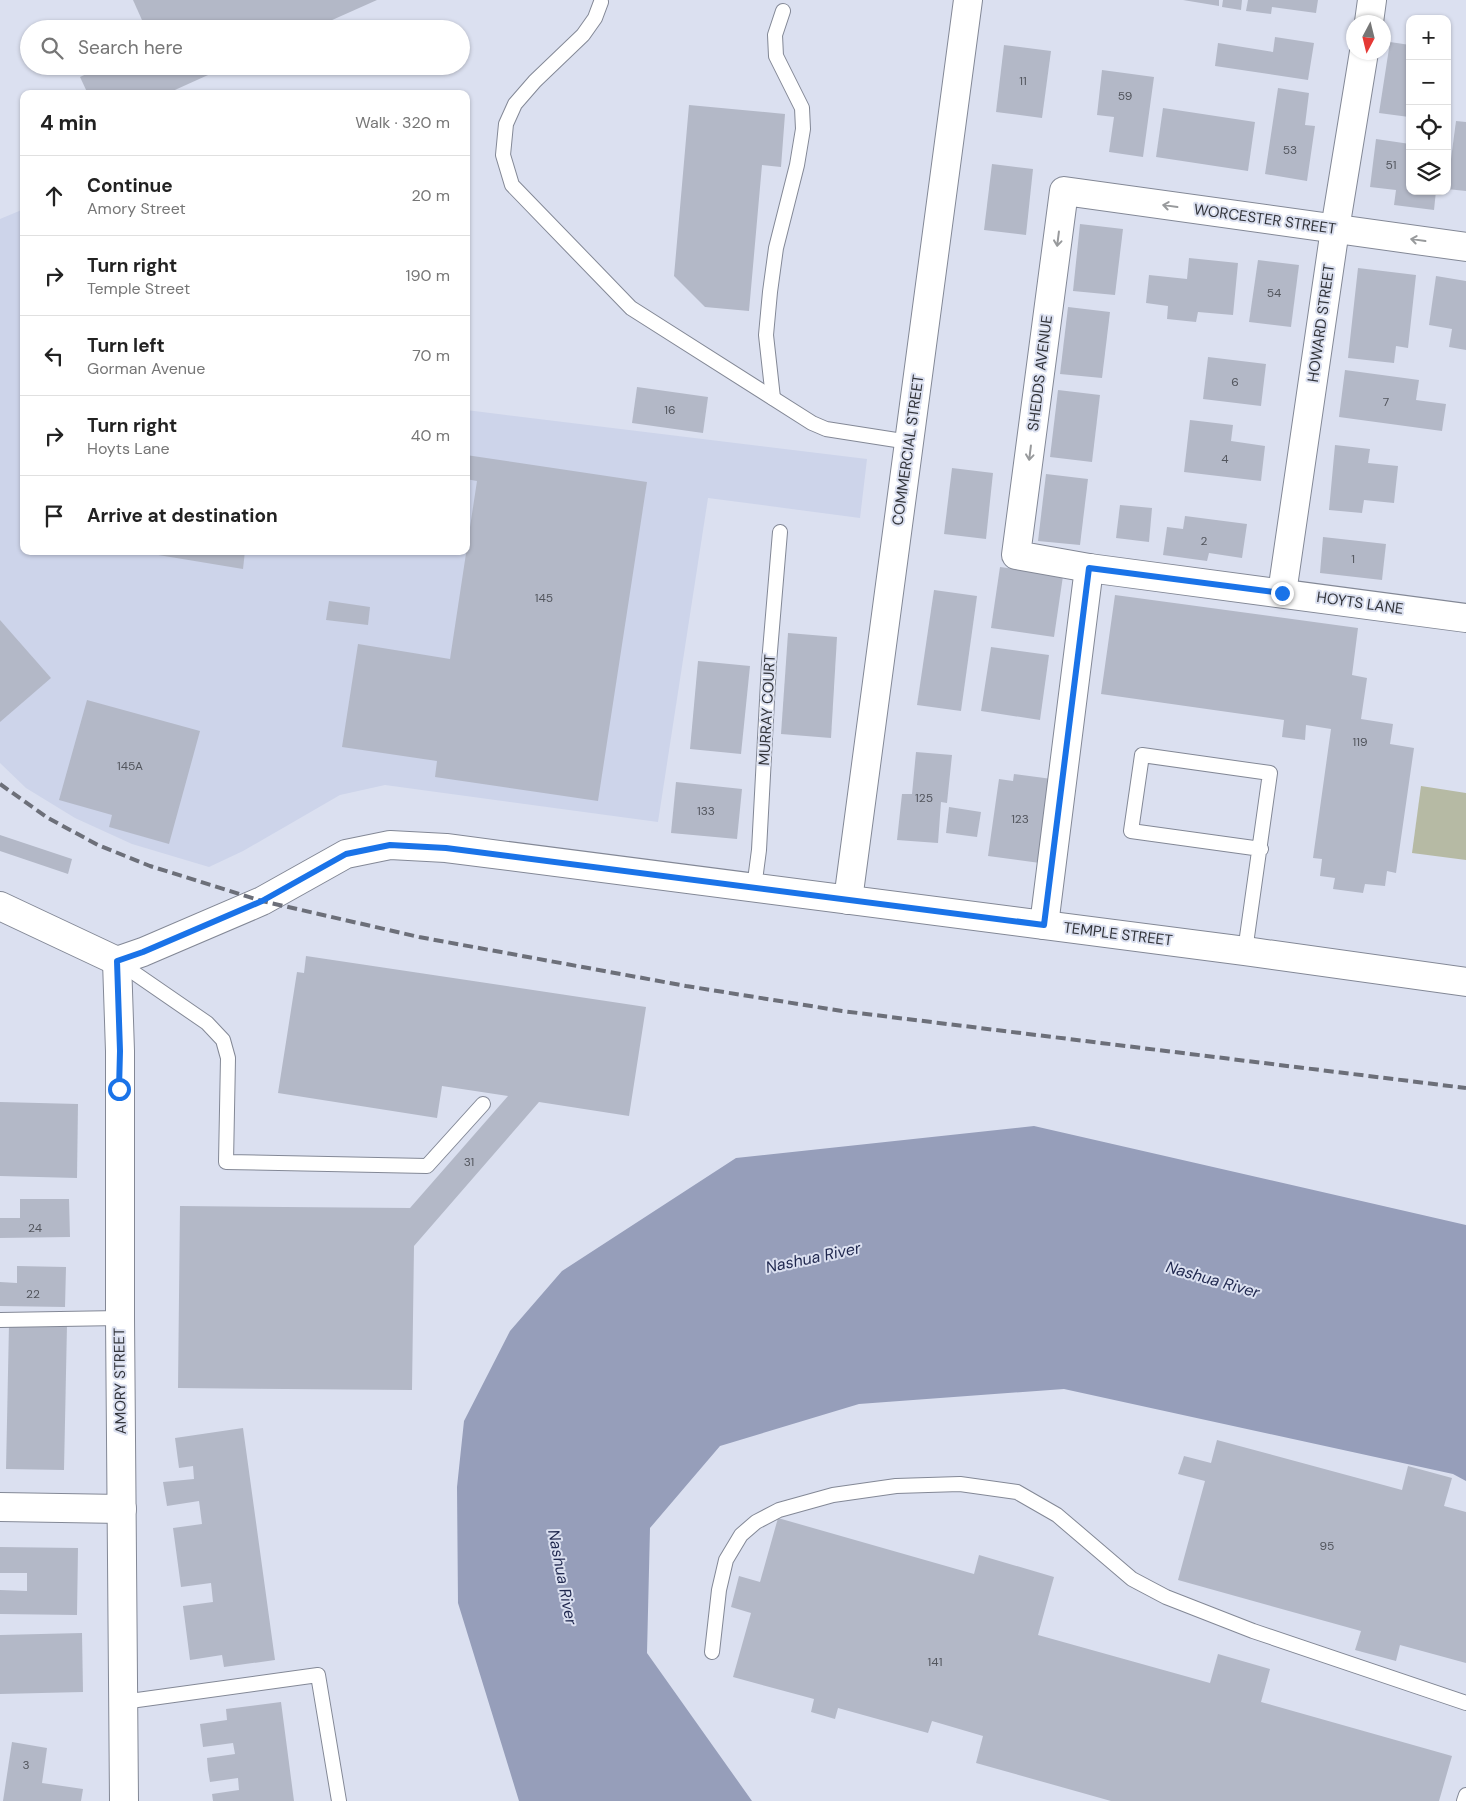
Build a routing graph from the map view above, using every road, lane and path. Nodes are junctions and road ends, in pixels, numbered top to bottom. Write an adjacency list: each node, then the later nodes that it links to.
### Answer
1 (968, 0): 11 (street, COMMERCIAL STREET)
2 (1372, 0): 5 (street)
3 (601, 2): 10 (lane)
4 (783, 12): 10 (lane)
5 (1370, 15)
6 (1363, 60): 8 (street, HOWARD STREET)
7 (1064, 191): 8 (street, WORCESTER STREET, one-way to 7); 13 (street, SHEDDS AVENUE, one-way to 13)
8 (1335, 229): 9 (street, WORCESTER STREET, one-way to 8); 15 (street, HOWARD STREET)
9 (1466, 247)
10 (773, 398): 11 (lane)
11 (909, 442): 19 (street, COMMERCIAL STREET)
12 (780, 532): 18 (lane, MURRAY COURT)
13 (1016, 555): 14 (street, HOYTS LANE)
14 (1089, 568): 15 (street, HOYTS LANE); 21 (street)
15 (1282, 593): 16 (street, HOYTS LANE)
16 (1466, 618)
17 (1261, 848): 17 (lane); 22 (lane)
18 (754, 888): 19 (street, TEMPLE STREET); 23 (street, TEMPLE STREET)
19 (848, 900): 21 (street, TEMPLE STREET)
20 (0, 906): 23 (street)
21 (1044, 925): 22 (street, TEMPLE STREET)
22 (1245, 951): 24 (street, TEMPLE STREET)
23 (117, 961): 25 (lane); 26 (street, AMORY STREET)
24 (1466, 982)
25 (483, 1104)
26 (120, 1318): 27 (lane); 29 (street, AMORY STREET)
27 (0, 1320)
28 (0, 1506): 29 (street)
29 (122, 1509): 31 (street, AMORY STREET)
30 (712, 1652): 32 (lane)
31 (123, 1702): 34 (street, AMORY STREET); 35 (lane)
32 (1466, 1703)
33 (1466, 1795): 36 (lane)
34 (124, 1801)
35 (339, 1801)
36 (1464, 1801)

